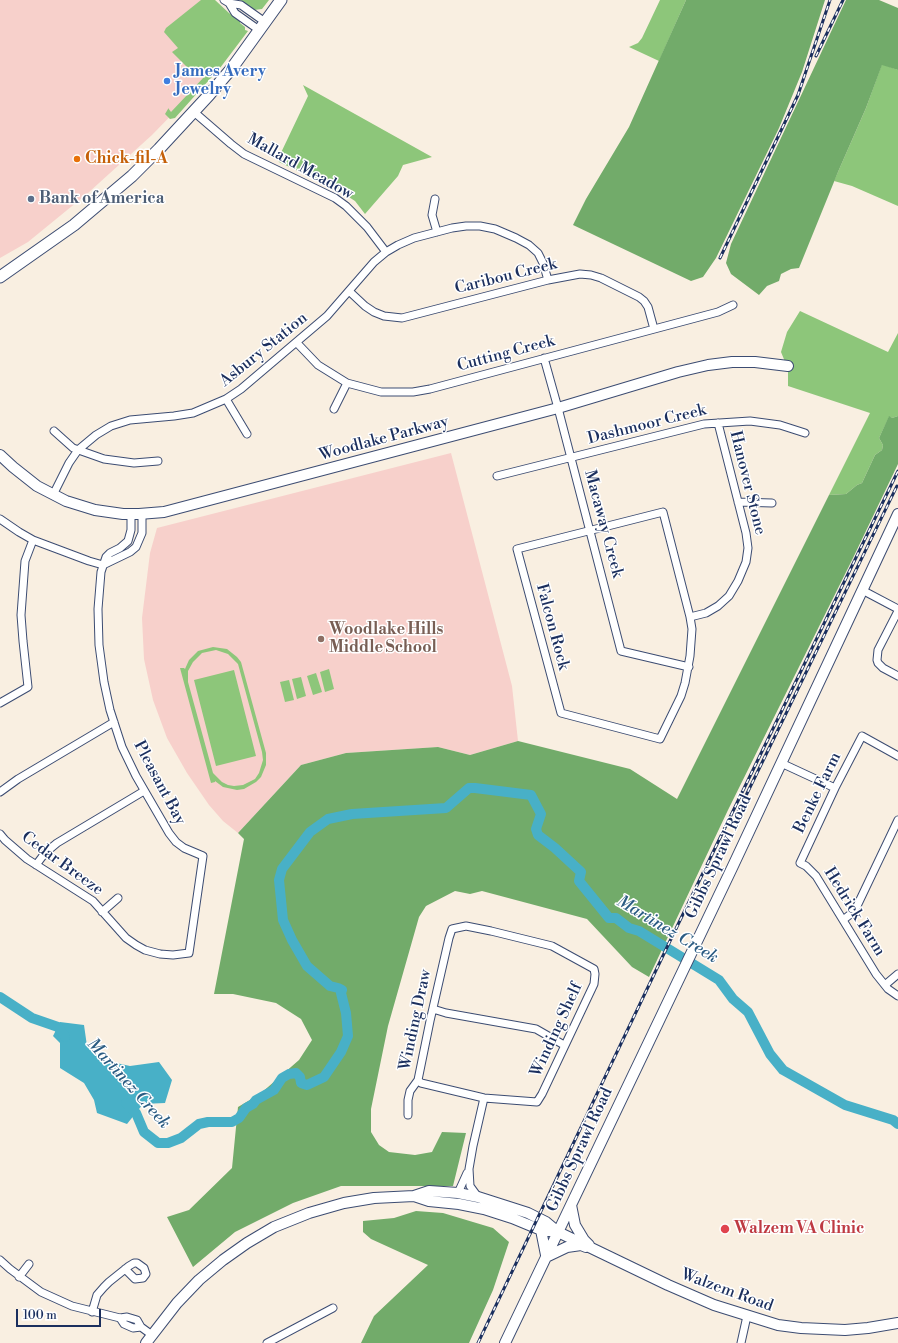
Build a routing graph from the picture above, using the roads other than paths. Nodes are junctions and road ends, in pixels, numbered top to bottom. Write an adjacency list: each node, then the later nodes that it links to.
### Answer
1 (281, 0): 3 (main road)
2 (227, 2): 3 (street)
3 (262, 26): 4 (main road)
4 (194, 112): 7 (street, Mallard Meadow); 8 (main road)
5 (436, 199): 6 (street)
6 (437, 232): 7 (street, Asbury Station); 9 (street, Asbury Station)
7 (386, 252): 10 (street, Asbury Station)
8 (0, 277)
9 (548, 280): 10 (street, Caribou Creek); 12 (street, Caribou Creek)
10 (350, 291): 13 (street, Asbury Station)
11 (733, 305): 12 (street, Cutting Creek)
12 (654, 329): 14 (street, Cutting Creek)
13 (297, 343): 16 (street, Cutting Creek); 17 (street, Asbury Station)
14 (544, 358): 16 (street, Cutting Creek); 18 (street, Macaway Creek)
15 (788, 366): 18 (main road, Woodlake Parkway)
16 (347, 383): 19 (street)
17 (226, 399): 23 (street); 24 (street, Asbury Station)
18 (558, 408): 26 (street, Macaway Creek); 33 (main road, Woodlake Parkway)
19 (334, 409)
20 (718, 423): 22 (street, Dashmoor Creek); 26 (street, Dashmoor Creek); 30 (street, Hanover Stone)
21 (54, 431): 24 (street)
22 (805, 433)
23 (247, 434)
24 (78, 450): 27 (street); 29 (street, Asbury Station)
25 (0, 455): 29 (main road, Woodlake Parkway)
26 (571, 459): 28 (street, Dashmoor Creek); 36 (street, Macaway Creek)
27 (158, 461)
28 (497, 476)
29 (53, 495): 32 (main road, Woodlake Parkway)
30 (738, 502): 31 (street); 43 (street, Hanover Stone)
31 (772, 503)
32 (131, 514): 33 (main road, Woodlake Parkway); 38 (street)
33 (142, 514): 39 (street)
34 (898, 514): 41 (main road, Gibbs Sprawl Road)
35 (0, 519): 37 (street)
36 (590, 531): 43 (street); 44 (street, Macaway Creek); 44 (street, Falcon Rock)
37 (33, 540): 40 (street); 46 (street)
38 (124, 544): 39 (street); 40 (street, Pleasant Bay)
39 (130, 552): 40 (street)
40 (103, 565): 47 (street, Pleasant Bay)
41 (862, 590): 42 (street); 49 (main road, Gibbs Sprawl Road)
42 (898, 610): 45 (street)
43 (690, 617): 44 (street)
44 (689, 667)
45 (898, 676)
46 (0, 703)
47 (114, 722): 51 (street, Pleasant Bay); 52 (street)
48 (898, 756): 50 (street, Benke Farm)
49 (781, 763): 50 (street); 74 (main road, Gibbs Sprawl Road)
50 (835, 788): 55 (street, Benke Farm)
51 (144, 791): 56 (street); 61 (street, Pleasant Bay)
52 (0, 792)
53 (898, 820): 59 (street)
54 (0, 834): 56 (street, Cedar Breeze)
55 (800, 863): 59 (street, Hedrick Farm)
56 (36, 865): 58 (street, Cedar Breeze)
57 (118, 898): 58 (street)
58 (102, 912): 61 (street, Cedar Breeze)
59 (843, 920): 63 (street, Hedrick Farm)
60 (452, 929): 65 (street, Winding Draw); 66 (street, Winding Shelf)
61 (189, 953)
62 (898, 974): 63 (street)
63 (885, 985): 64 (street, Hedrick Farm)
64 (898, 996)
65 (432, 1009): 66 (street); 67 (street, Winding Draw)
66 (564, 1046): 68 (street, Winding Shelf)
67 (418, 1080): 68 (street); 69 (street, Winding Draw)
68 (484, 1098): 70 (street)
69 (408, 1115)
70 (469, 1169): 71 (street); 73 (street)
71 (458, 1193): 72 (main road, Walzem Road); 73 (main road, Walzem Road)
72 (414, 1196): 75 (main road, Walzem Road); 87 (main road, Walzem Road)
73 (478, 1197): 75 (main road, Walzem Road)
74 (571, 1205): 75 (main road); 76 (main road, Gibbs Sprawl Road); 77 (main road)
75 (544, 1226): 76 (main road, Walzem Road); 78 (main road)
76 (558, 1232): 77 (main road, Walzem Road); 78 (main road, Gibbs Sprawl Road)
77 (592, 1248): 78 (main road); 85 (main road, Walzem Road)
78 (546, 1257): 90 (main road, Gibbs Sprawl Road)
79 (0, 1260): 82 (street)
80 (29, 1264): 82 (street)
81 (125, 1269): 84 (street)
82 (19, 1276): 84 (street)
83 (333, 1308): 88 (street)
84 (92, 1312): 87 (street)
85 (747, 1316): 86 (main road, Walzem Road); 91 (street)
86 (898, 1324)
87 (152, 1335): 89 (main road, Walzem Road)
88 (271, 1342)
89 (146, 1343)
90 (505, 1343)
91 (741, 1343)

